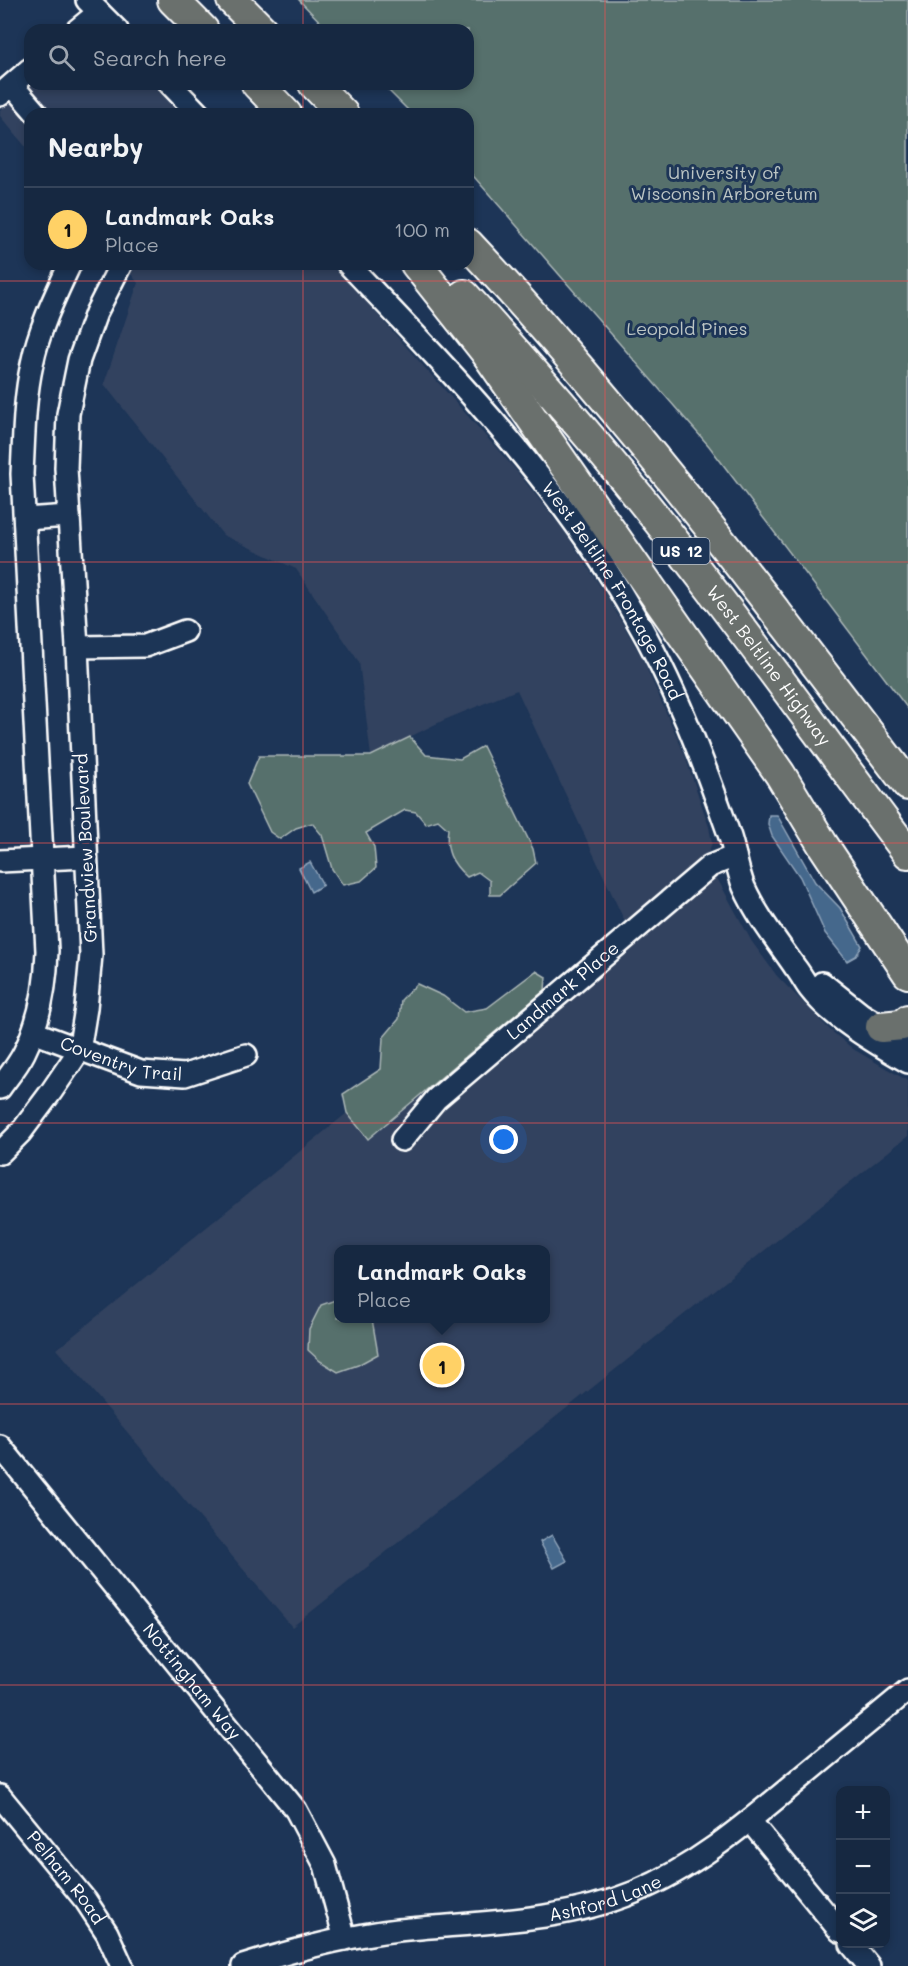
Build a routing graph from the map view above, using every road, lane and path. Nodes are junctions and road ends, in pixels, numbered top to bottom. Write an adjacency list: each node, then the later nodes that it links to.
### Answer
1 (173, 0): 6 (highway)
2 (232, 0): 7 (highway)
3 (93, 6): 4 (street); 5 (street)
4 (81, 24)
5 (111, 24)
6 (197, 24)
7 (256, 24)
8 (24, 74): 9 (street)
9 (6, 90): 13 (street)
10 (176, 90): 14 (street)
11 (262, 90): 15 (highway)
12 (320, 90): 16 (highway)
13 (29, 108)
14 (193, 108)
15 (280, 108)
16 (337, 108)
17 (474, 250): 27 (highway, US 12)
18 (67, 270): 24 (street)
19 (117, 270): 23 (street, Grandview Boulevard)
20 (354, 270): 30 (street, West Beltline Frontage Road)
21 (421, 270): 34 (highway)
22 (441, 270): 28 (highway, West Beltline Highway / US 12)
23 (69, 516): 24 (street); 26 (street, Grandview Boulevard)
24 (25, 519): 31 (street)
25 (185, 631): 26 (street)
26 (77, 647): 29 (street, Grandview Boulevard)
27 (908, 785)
28 (908, 853)
29 (86, 856): 31 (street); 38 (street, Grandview Boulevard)
30 (735, 856): 33 (street, West Beltline Frontage Road); 42 (street, Landmark Place)
31 (42, 859): 32 (street); 36 (street)
32 (0, 861)
33 (796, 967): 35 (street, West Beltline Frontage Road); 40 (street, West Beltline Frontage Road)
34 (908, 973)
35 (895, 1024): 37 (street, West Beltline Frontage Road)
36 (33, 1032): 38 (street, Coventry Trail); 41 (street)
37 (908, 1042)
38 (79, 1051): 39 (street, Coventry Trail); 43 (street, Grandview Boulevard)
39 (246, 1055)
40 (908, 1062)
41 (0, 1088)
42 (402, 1140)
43 (0, 1153)
44 (0, 1446): 49 (street, Nottingham Way)
45 (908, 1690): 47 (street, Ashford Lane)
46 (0, 1796): 51 (street, Pelham Road)
47 (750, 1821): 48 (street); 49 (street, Ashford Lane)
48 (836, 1926)
49 (345, 1939): 52 (street, Ashford Lane)
50 (854, 1948): 53 (street)
51 (123, 1966)
52 (243, 1966)
53 (870, 1966)

